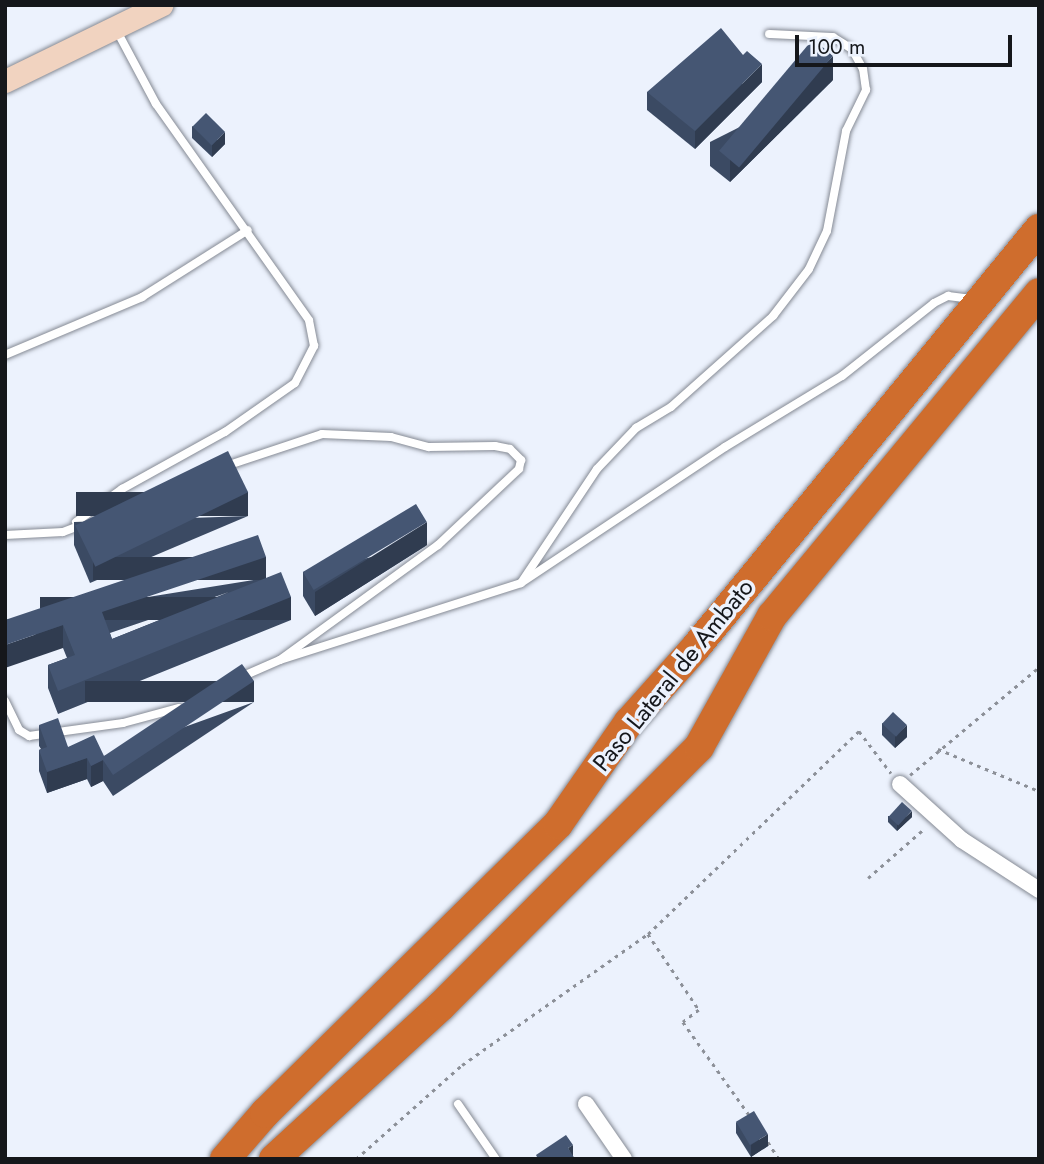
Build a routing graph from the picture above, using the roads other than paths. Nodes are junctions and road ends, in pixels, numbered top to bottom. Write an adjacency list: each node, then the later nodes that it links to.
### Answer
1 (161, 5): 2 (street)
2 (116, 28): 4 (street); 6 (lane)
3 (769, 34): 14 (lane)
4 (5, 81)
5 (1039, 229): 8 (highway, Paso Lateral de Ambato)
6 (248, 230): 9 (lane); 12 (lane)
7 (1039, 293): 24 (highway, Paso Lateral de Ambato)
8 (980, 302): 14 (lane); 23 (highway, Paso Lateral de Ambato)
9 (5, 355)
10 (216, 470): 15 (lane)
11 (102, 516): 12 (lane)
12 (64, 532): 13 (lane)
13 (5, 535)
14 (521, 583): 15 (lane)
15 (279, 660): 16 (lane)
16 (232, 681)
17 (5, 701): 18 (lane)
18 (190, 702)
19 (900, 784): 20 (street)
20 (1039, 890)
21 (458, 1104): 25 (lane)
22 (586, 1104): 26 (street)
23 (225, 1159)
24 (274, 1159)
25 (496, 1159)
26 (624, 1159)

